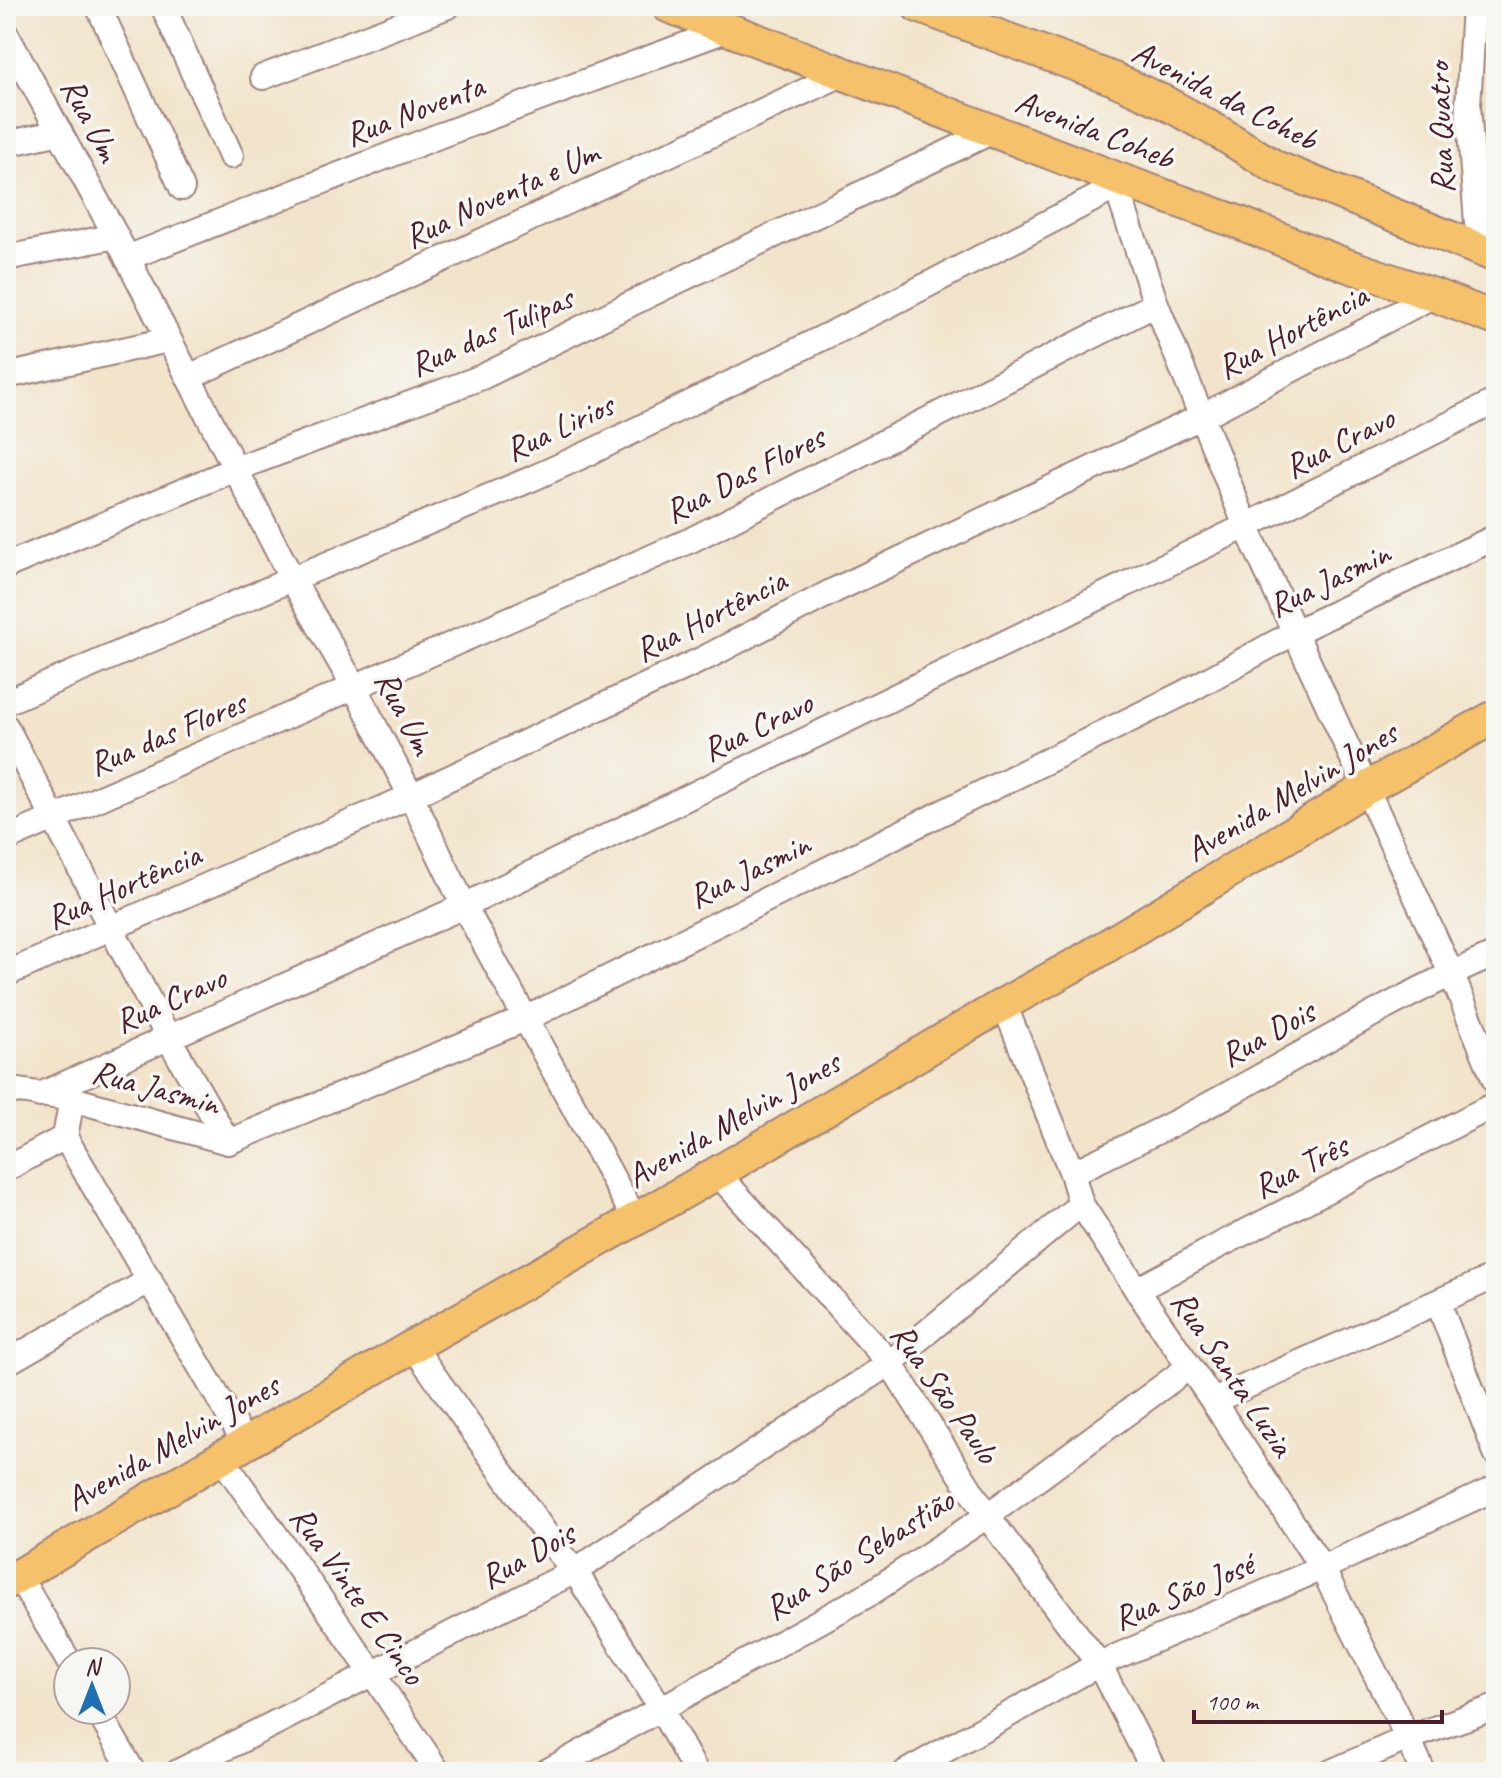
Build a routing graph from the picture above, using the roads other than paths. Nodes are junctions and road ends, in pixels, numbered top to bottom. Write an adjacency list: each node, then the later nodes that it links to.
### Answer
1 (98, 6): 17 (street)
2 (163, 6): 15 (street)
3 (448, 6): 11 (street)
4 (668, 6): 7 (main road, Avenida Coheb)
5 (918, 6): 19 (main road, Avenida da Coheb)
6 (1474, 6): 19 (street, Rua Quatro)
7 (726, 30): 9 (main road, Avenida Coheb); 21 (street, Rua Noventa)
8 (6, 34): 10 (street, Rua Um)
9 (842, 74): 12 (main road, Avenida Coheb); 27 (street, Rua Noventa e Um)
10 (17, 76): 13 (street, Rua Um)
11 (263, 77)
12 (993, 131): 16 (main road, Avenida Coheb); 30 (street, Rua das Tulipas)
13 (60, 132): 14 (street); 18 (street, Rua Um)
14 (6, 144)
15 (231, 156)
16 (1121, 184): 22 (main road, Avenida Coheb); 23 (street); 34 (street, Rua Lirios)
17 (182, 188)
18 (116, 236): 20 (street); 21 (street, Rua Um)
19 (1487, 252)
20 (6, 258)
21 (127, 258): 25 (street, Rua Um)
22 (1434, 295): 24 (main road, Avenida Coheb); 29 (street, Rua Hortência)
23 (1156, 304): 29 (street); 36 (street, Rua Das Flores)
24 (1496, 319)
25 (168, 340): 26 (street); 27 (street, Rua Um)
26 (6, 376)
27 (189, 377): 30 (street, Rua Um)
28 (1496, 401): 31 (street, Rua Cravo)
29 (1203, 416): 31 (street); 41 (street, Rua Hortência)
30 (235, 469): 33 (street, Rua das Tulipas); 34 (street, Rua Um)
31 (1246, 526): 35 (street); 44 (street, Rua Cravo)
32 (1496, 537): 35 (street, Rua Jasmin)
33 (6, 566)
34 (292, 579): 36 (street, Rua Um); 37 (street, Rua Lirios)
35 (1295, 632): 40 (street); 50 (street, Rua Jasmin)
36 (355, 688): 41 (street, Rua Um); 42 (street, Rua das Flores)
37 (6, 702)
38 (1496, 716): 40 (main road, Avenida Melvin Jones)
39 (6, 727): 42 (street)
40 (1365, 789): 47 (street); 49 (main road, Avenida Melvin Jones)
41 (411, 796): 44 (street, Rua Um); 45 (street, Rua Hortência)
42 (53, 819): 43 (street, Rua das Flores); 45 (street)
43 (6, 839)
44 (464, 906): 50 (street, Rua Um); 51 (street, Rua Cravo)
45 (112, 928): 48 (street, Rua Hortência); 51 (street)
46 (1496, 954): 47 (street, Rua Dois)
47 (1451, 973): 52 (street); 61 (street, Rua Dois)
48 (6, 974)
49 (1004, 1004): 60 (main road, Avenida Melvin Jones); 61 (street, Rua Santa Luzia)
50 (525, 1019): 58 (street, Rua Jasmin); 63 (street, Rua Um)
51 (168, 1037): 54 (street, Rua Cravo); 58 (street)
52 (1496, 1083)
53 (6, 1089): 54 (street, Rua Jasmin)
54 (40, 1095): 55 (street, Rua Jasmin)
55 (72, 1099): 57 (street); 58 (street, Rua Jasmin)
56 (1496, 1104): 66 (street, Rua Três)
57 (65, 1137): 59 (street); 65 (street)
58 (228, 1142)
59 (6, 1169)
60 (717, 1173): 63 (main road, Avenida Melvin Jones); 70 (street, Rua São Paulo)
61 (1072, 1173): 62 (street, Rua Santa Luzia)
62 (1081, 1204): 66 (street, Rua Santa Luzia); 70 (street, Rua Dois)
63 (635, 1219): 68 (main road, Avenida Melvin Jones)
64 (1496, 1276): 67 (street)
65 (150, 1280): 69 (street); 73 (street)
66 (1137, 1290): 71 (street, Rua Santa Luzia)
67 (1438, 1302): 72 (street); 74 (street)
68 (413, 1346): 73 (main road, Avenida Melvin Jones); 78 (street)
69 (6, 1363)
70 (890, 1363): 76 (street, Rua São Paulo); 78 (street, Rua Dois)
71 (1189, 1367): 72 (street, Rua Santa Luzia); 76 (street, Rua São Sebastião)
72 (1213, 1401): 77 (street, Rua Santa Luzia)
73 (233, 1450): 79 (main road, Avenida Melvin Jones); 82 (street, Rua Vinte E Cinco)
74 (1496, 1453)
75 (1496, 1488): 77 (street, Rua São José)
76 (987, 1516): 81 (street, Rua São Paulo); 84 (street, Rua São Sebastião)
77 (1322, 1568): 81 (street, Rua São José); 86 (street, Rua Santa Luzia)
78 (575, 1571): 82 (street, Rua Dois); 84 (street)
79 (12, 1579): 80 (street)
80 (58, 1646)
81 (1099, 1664): 92 (street, Rua São José); 93 (street, Rua São Paulo)
82 (373, 1674): 88 (street, Rua Dois); 89 (street, Rua Vinte E Cinco)
83 (1496, 1707): 86 (street)
84 (661, 1709): 90 (street, Rua São Sebastião); 91 (street)
85 (106, 1726): 87 (street)
86 (1408, 1738): 94 (street); 95 (street, Rua Santa Luzia)
87 (133, 1772)
88 (178, 1772)
89 (438, 1772)
90 (546, 1772)
91 (696, 1772)
92 (906, 1772)
93 (1155, 1772)
94 (1331, 1772)
95 (1423, 1772)

